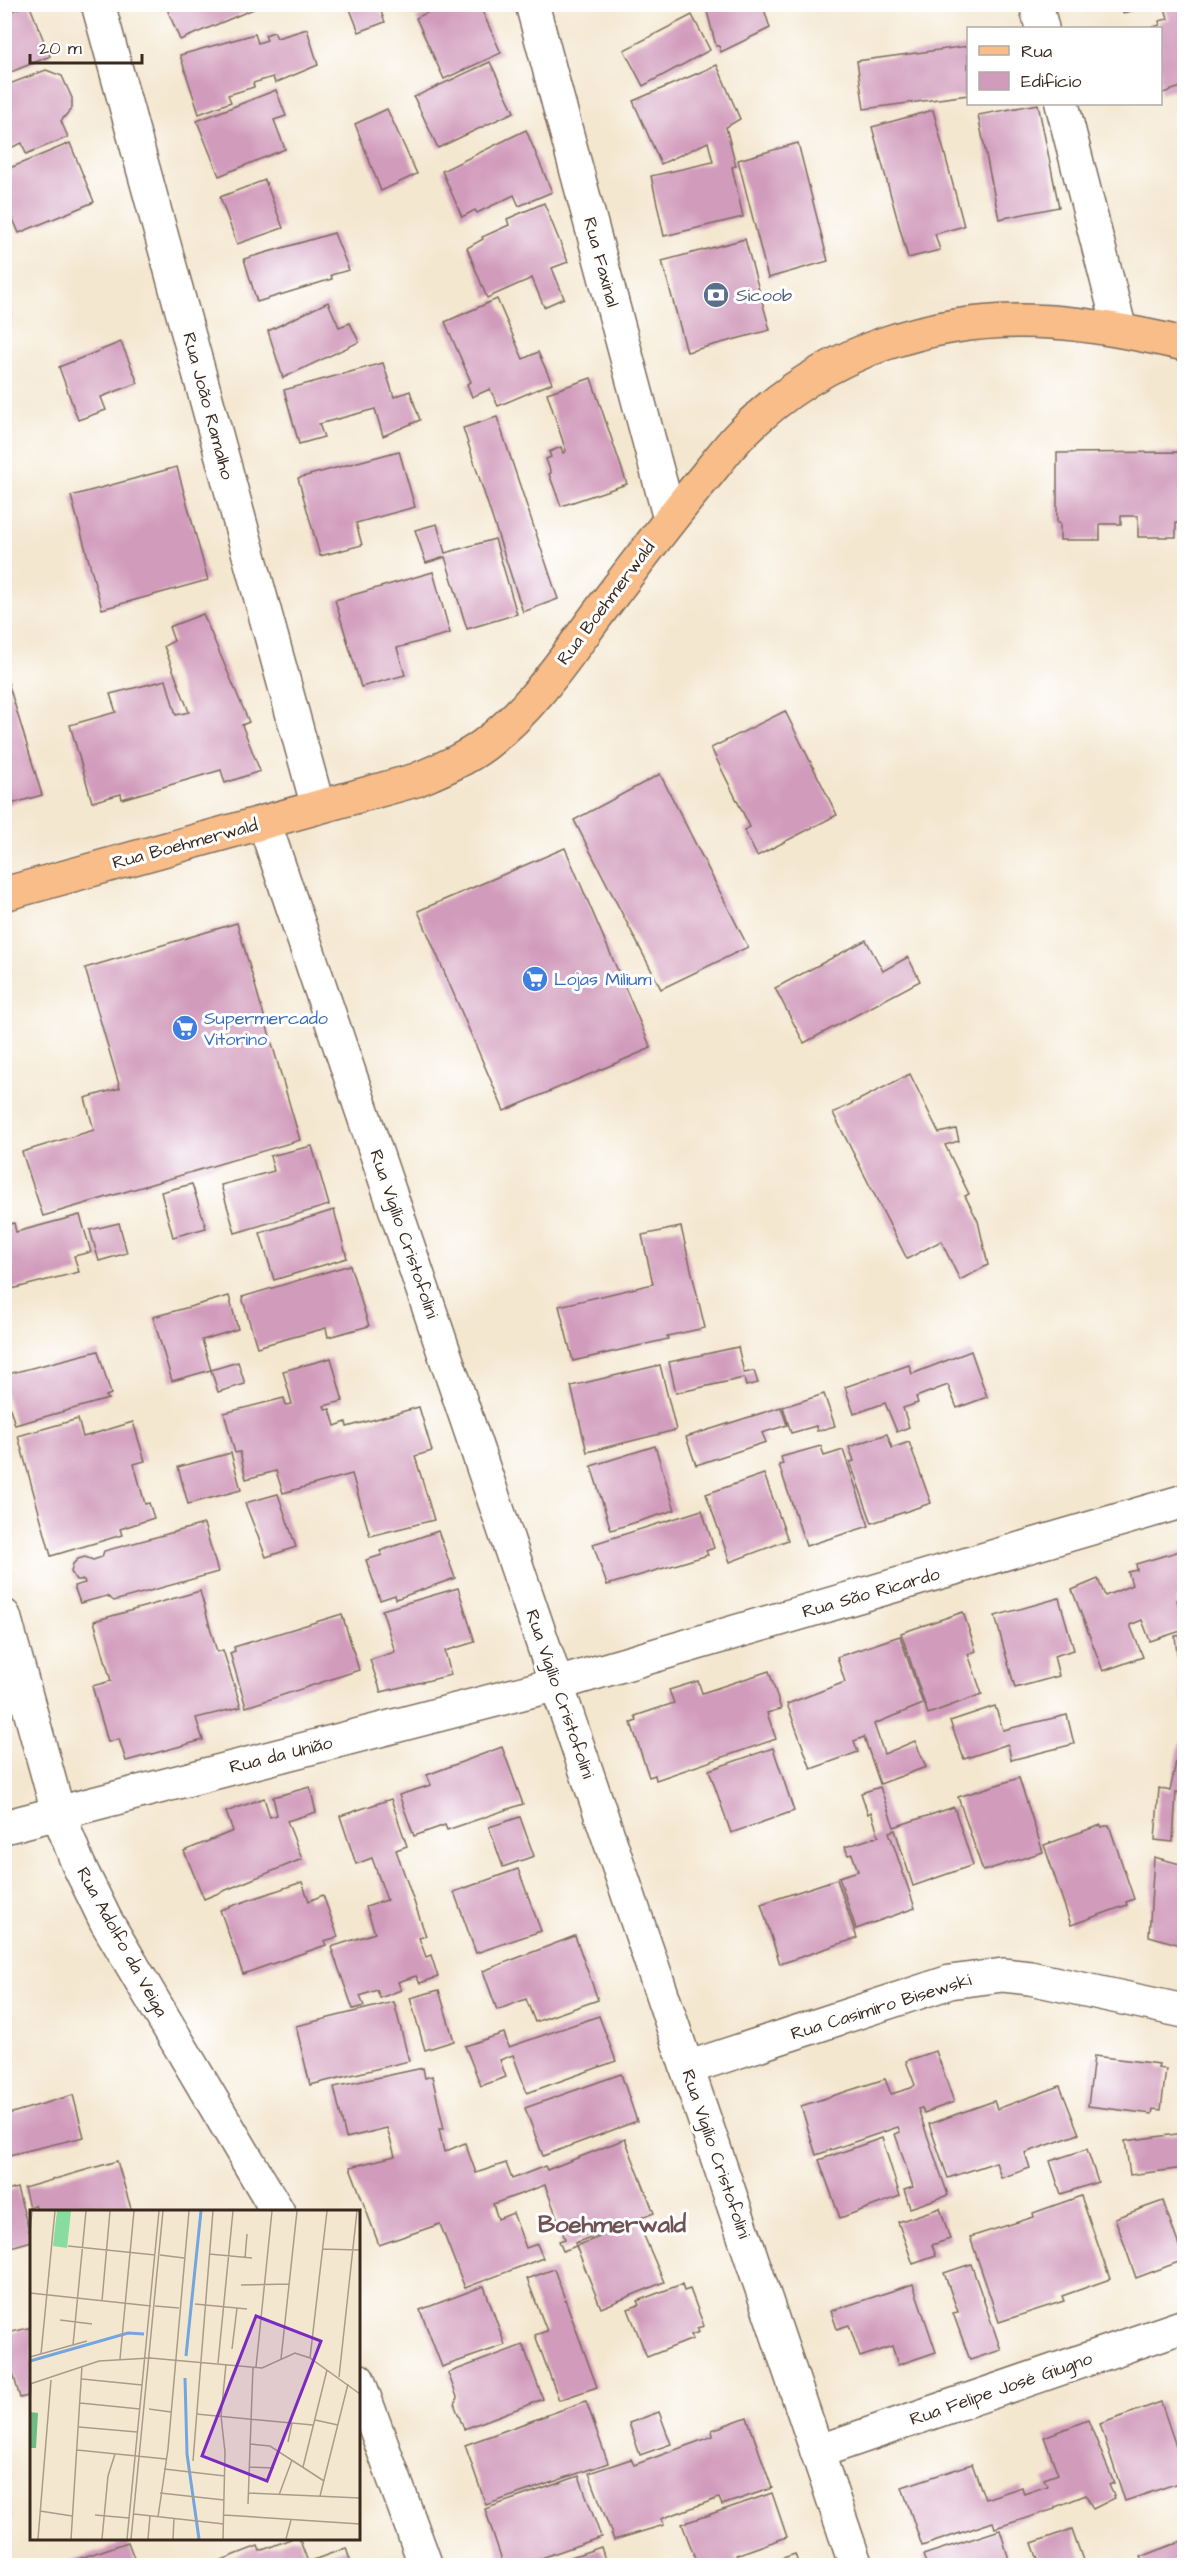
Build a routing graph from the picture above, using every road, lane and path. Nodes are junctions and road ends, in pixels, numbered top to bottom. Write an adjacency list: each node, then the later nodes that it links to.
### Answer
1 (98, 4): 9 (street, Rua João Ramalho)
2 (532, 4): 8 (street, Rua Faxinal)
3 (1036, 4): 4 (street)
4 (1042, 27)
5 (1062, 105): 6 (street)
6 (1120, 330): 7 (main road, Rua Boehmerwald); 8 (main road, Rua Boehmerwald)
7 (1185, 344)
8 (670, 519): 9 (main road, Rua Boehmerwald)
9 (318, 807): 10 (main road, Rua Boehmerwald)
10 (264, 822): 11 (main road, Rua Boehmerwald); 14 (street, Rua Vigílio Cristofolini)
11 (4, 894)
12 (1185, 1501): 14 (street, Rua São Ricardo)
13 (4, 1616): 15 (street, Rua Adolfo da Veiga)
14 (557, 1684): 15 (street, Rua da União); 18 (street, Rua Vigílio Cristofolini)
15 (58, 1812): 16 (street, Rua da União); 19 (street, Rua Adolfo da Veiga)
16 (4, 1827)
17 (1185, 2011): 18 (street, Rua Casimiro Bisewski)
18 (687, 2068): 22 (street, Rua Vigílio Cristofolini)
19 (277, 2210)
20 (1185, 2326): 22 (street, Rua Felipe José Giugno)
21 (360, 2385): 23 (street)
22 (817, 2452): 24 (street, Rua Vigílio Cristofolini)
23 (426, 2565)
24 (856, 2565)

